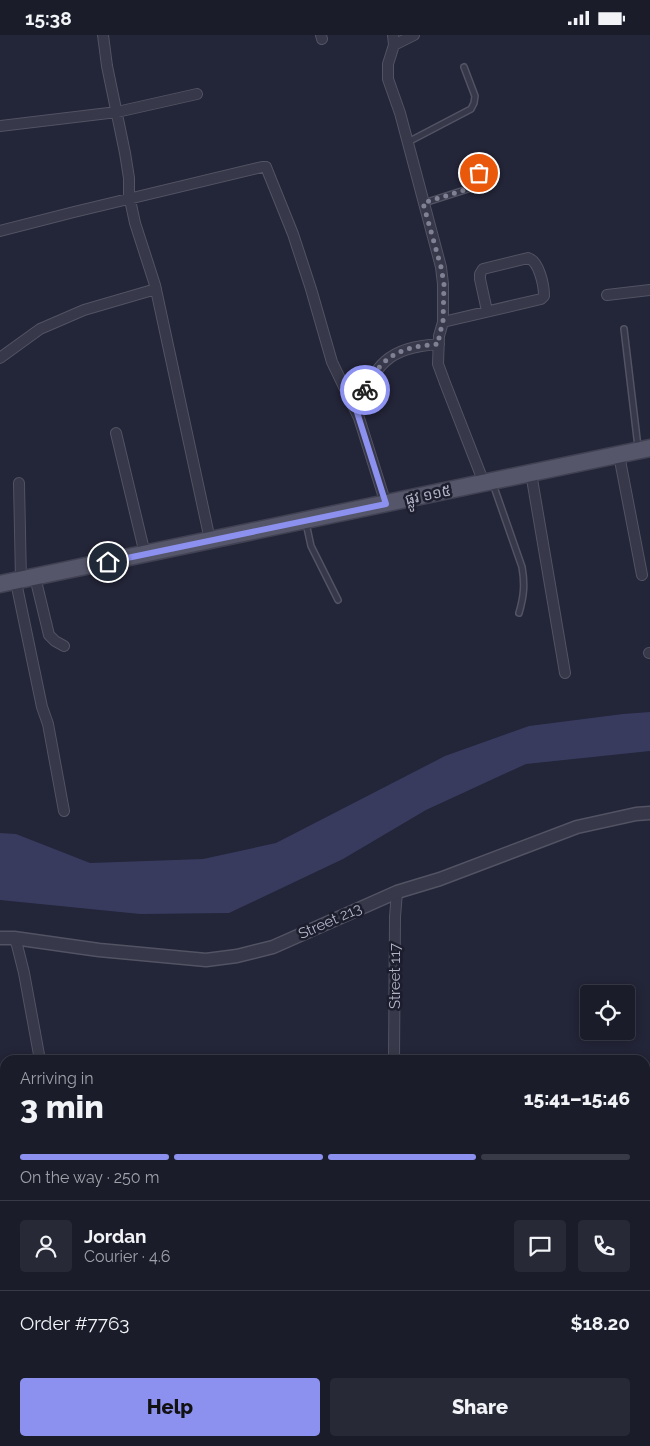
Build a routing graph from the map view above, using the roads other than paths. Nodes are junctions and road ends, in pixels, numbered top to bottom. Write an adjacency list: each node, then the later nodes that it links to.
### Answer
1 (103, 35): 6 (street)
2 (414, 35): 3 (street)
3 (393, 40): 8 (street)
4 (464, 67): 8 (lane)
5 (197, 94): 6 (street)
6 (116, 112): 7 (street); 10 (street)
7 (0, 126)
8 (408, 142): 11 (street)
9 (479, 173): 11 (lane)
10 (130, 199): 12 (street); 13 (street); 21 (street)
11 (423, 203): 17 (street)
12 (0, 231)
13 (156, 289): 20 (street); 30 (street)
14 (650, 290): 15 (street)
15 (607, 295)
16 (487, 311): 16 (street); 17 (street)
17 (443, 322): 19 (street)
18 (624, 329): 23 (lane)
19 (439, 344): 21 (street); 26 (street)
20 (0, 358)
21 (356, 409): 28 (street)
22 (116, 433): 31 (street)
23 (644, 449): 24 (main road, ផ្លូវ ១១៥)
24 (620, 455): 25 (main road, ផ្លូវ ១១៥); 32 (street)
25 (531, 473): 26 (main road, ផ្លូវ ១១៥); 37 (street)
26 (488, 482): 28 (main road, ផ្លូវ ១១៥); 35 (lane)
27 (20, 483): 33 (street)
28 (386, 504): 29 (main road, ផ្លូវ ១១៥)
29 (305, 521): 30 (main road, ផ្លូវ ១១៥); 34 (lane)
30 (210, 540): 31 (main road, ផ្លូវ ១១៥)
31 (145, 554): 33 (main road, ផ្លូវ ១១៥)
32 (642, 575)
33 (18, 581): 36 (street); 38 (street)
34 (338, 599)
35 (519, 613)
36 (64, 646)
37 (565, 673)
38 (64, 811)
39 (650, 813): 40 (street, Street 213)
40 (396, 892): 42 (street, Street 213); 44 (street, Street 117)
41 (0, 938): 42 (street, Street 213)
42 (14, 938): 43 (street)
43 (39, 1055)
44 (394, 1055)

